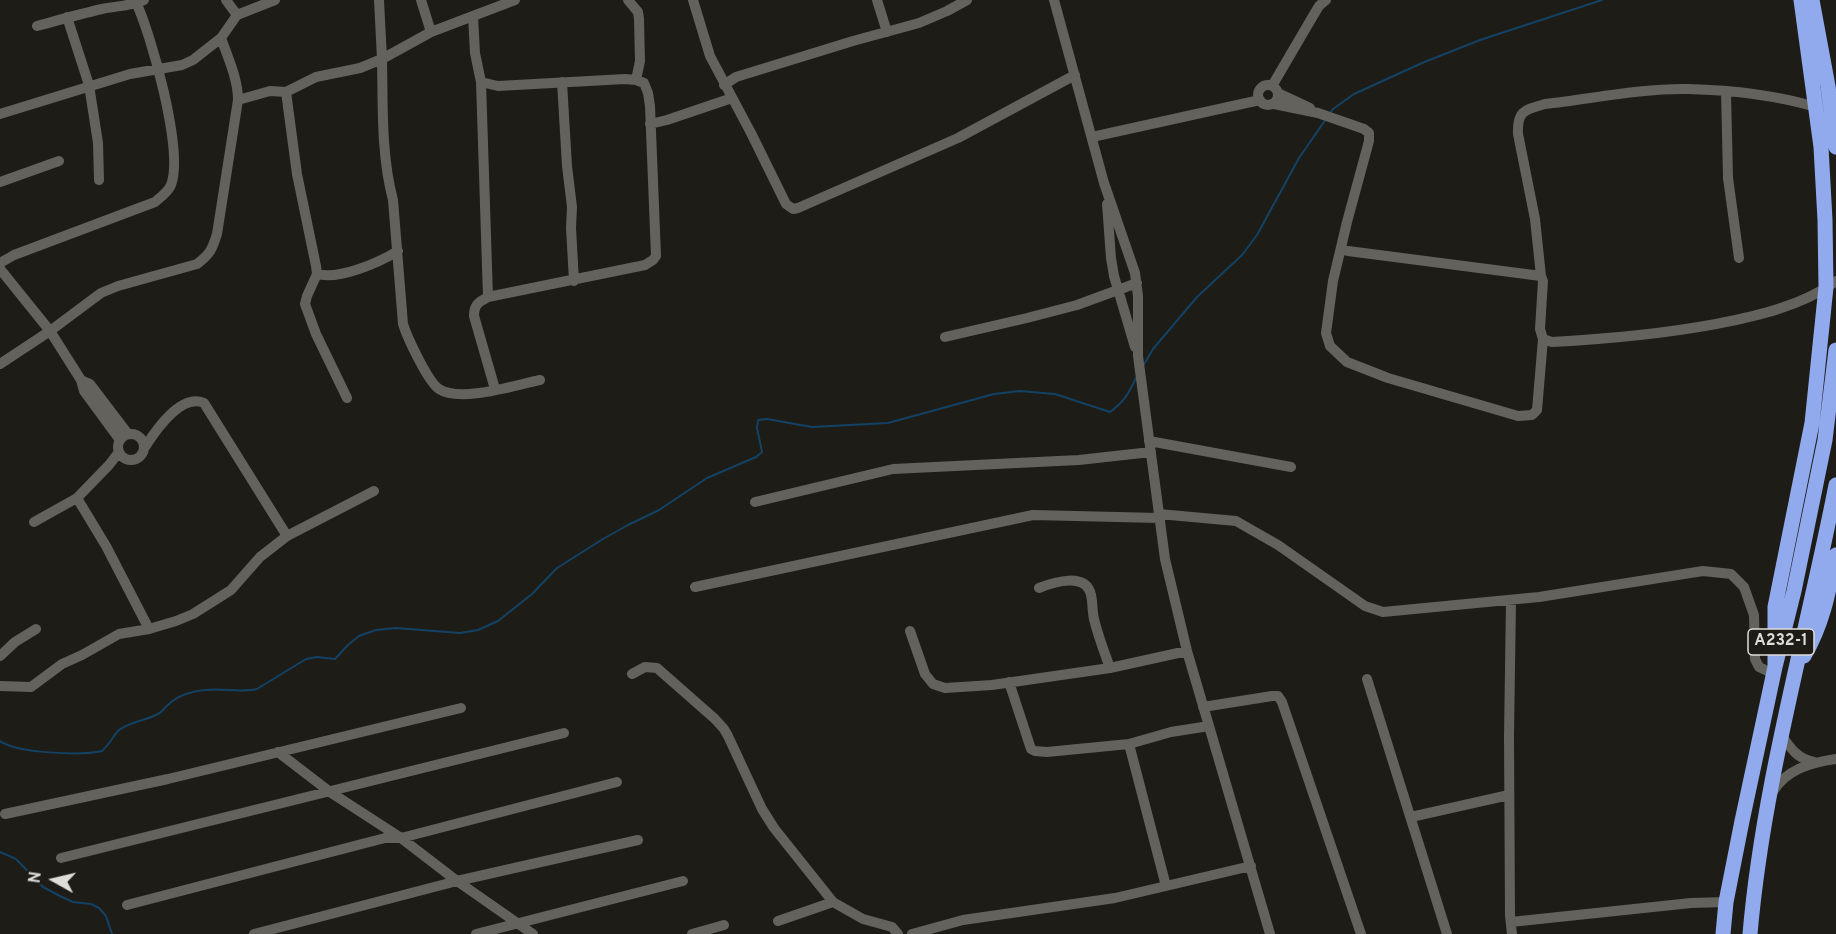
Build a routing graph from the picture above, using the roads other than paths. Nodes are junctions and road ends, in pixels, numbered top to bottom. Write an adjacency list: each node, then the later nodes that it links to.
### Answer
1 (226, 0): 15 (street)
2 (275, 0): 15 (street)
3 (378, 0): 22 (street)
4 (421, 0): 19 (street)
5 (515, 0): 16 (street)
6 (628, 0): 25 (street)
7 (693, 0): 28 (street)
8 (877, 0): 20 (street)
9 (966, 0): 20 (street)
10 (1054, 0): 24 (street)
11 (1326, 0): 30 (street)
12 (1801, 0): 37 (highway)
13 (1812, 0): 42 (highway)
14 (139, 1): 17 (street); 23 (street)
15 (237, 15): 21 (street)
16 (473, 16): 19 (street); 26 (street)
17 (67, 17): 18 (street); 29 (street)
18 (37, 26)
19 (431, 32): 22 (street)
20 (887, 32): 28 (street)
21 (221, 38): 23 (street); 34 (street)
22 (382, 59): 31 (street); 48 (street)
23 (158, 69): 29 (street); 50 (street)
24 (1075, 75): 33 (street); 41 (street)
25 (636, 80): 27 (street); 40 (street)
26 (481, 82): 27 (street); 58 (street)
27 (562, 82): 54 (street)
28 (724, 85): 33 (street)
29 (89, 86): 39 (street); 44 (street)
30 (1275, 89): 35 (street); 36 (street); 38 (street)
31 (285, 92): 34 (street); 52 (street)
32 (1726, 92): 37 (street); 49 (street); 53 (street)
33 (732, 98): 40 (street)
34 (238, 100): 59 (street)
35 (1260, 100): 36 (street); 41 (street)
36 (1274, 104): 38 (street)
37 (1816, 107): 56 (highway)
38 (1318, 113): 47 (street)
39 (0, 114)
40 (650, 124): 54 (street)
41 (1092, 137): 46 (street)
42 (1836, 147)
43 (59, 161): 45 (street)
44 (99, 180)
45 (0, 182)
46 (1104, 183): 55 (street); 57 (street)
47 (1341, 249): 53 (street); 61 (street)
48 (398, 251): 52 (street); 66 (street)
49 (1739, 258)
50 (0, 263)
51 (0, 269): 59 (street)
52 (317, 274): 67 (street)
53 (1540, 276): 61 (street)
54 (574, 281): 58 (street)
55 (1137, 283): 57 (street); 63 (street)
56 (1833, 285): 61 (street); 94 (highway)
57 (1117, 290): 60 (street); 63 (street)
58 (488, 297): 66 (street)
59 (50, 331): 64 (street); 69 (street)
60 (945, 337)
61 (1543, 339)
62 (1836, 350): 94 (highway, A232-1)
63 (1138, 356): 71 (street)
64 (0, 364)
65 (540, 380): 66 (street)
66 (495, 389)
67 (347, 398)
68 (159, 426): 69 (street); 70 (street); 82 (street)
69 (126, 436): 70 (street); 72 (street)
70 (145, 447): 73 (street)
71 (1150, 447): 75 (street); 79 (street); 80 (street)
72 (119, 452): 73 (street); 74 (street)
73 (128, 460): 74 (street)
74 (109, 465): 78 (street)
75 (1291, 467)
76 (1836, 485): 93 (highway, A232-1)
77 (374, 491): 82 (street)
78 (77, 498): 81 (street); 88 (street)
79 (755, 502)
80 (1159, 516): 84 (street); 86 (street); 90 (street)
81 (34, 522)
82 (287, 536): 88 (street)
83 (1836, 555): 93 (highway)
84 (695, 587)
85 (1039, 588): 92 (street)
86 (1511, 600): 94 (street); 110 (street)
87 (36, 629): 91 (street)
88 (149, 629): 98 (street)
89 (910, 631): 97 (street)
90 (1187, 651): 92 (street); 99 (street)
91 (0, 656)
92 (1110, 668): 97 (street)
93 (1797, 669): 103 (highway, A232-1)
94 (1774, 670): 122 (highway, A232-1)
95 (632, 674): 121 (street)
96 (1367, 679): 113 (street)
97 (1009, 682): 104 (street)
98 (0, 686)
99 (1203, 707): 101 (street); 135 (street)
100 (461, 708): 105 (street)
101 (1209, 726): 104 (street); 117 (street)
102 (564, 733): 109 (street)
103 (1782, 736): 107 (street); 111 (highway, A232-1)
104 (1130, 744): 120 (street)
105 (278, 752): 109 (street); 112 (street)
106 (1836, 759): 107 (street)
107 (1814, 762): 111 (street)
108 (617, 782): 114 (street)
109 (330, 792): 114 (street); 116 (street)
110 (1509, 795): 113 (street); 127 (street)
111 (1770, 796): 138 (highway, A232-1)
112 (5, 814)
113 (1411, 817): 136 (street)
114 (401, 838): 118 (street); 123 (street)
115 (638, 840): 118 (street)
116 (61, 858)
117 (1251, 866): 120 (street); 134 (street)
118 (457, 881): 125 (street); 128 (street)
119 (683, 881): 125 (street)
120 (1166, 886): 133 (street)
121 (833, 902): 124 (street); 132 (street)
122 (1726, 902): 127 (street); 137 (highway, A232-1)
123 (127, 904)
124 (778, 921)
125 (519, 923): 129 (street); 130 (street)
126 (724, 925): 131 (street)
127 (1512, 928)
128 (254, 934)
129 (476, 934)
130 (533, 934)
131 (692, 934)
132 (898, 934)
133 (912, 934)
134 (1269, 934)
135 (1361, 934)
136 (1447, 934)
137 (1723, 934)
138 (1750, 934)

